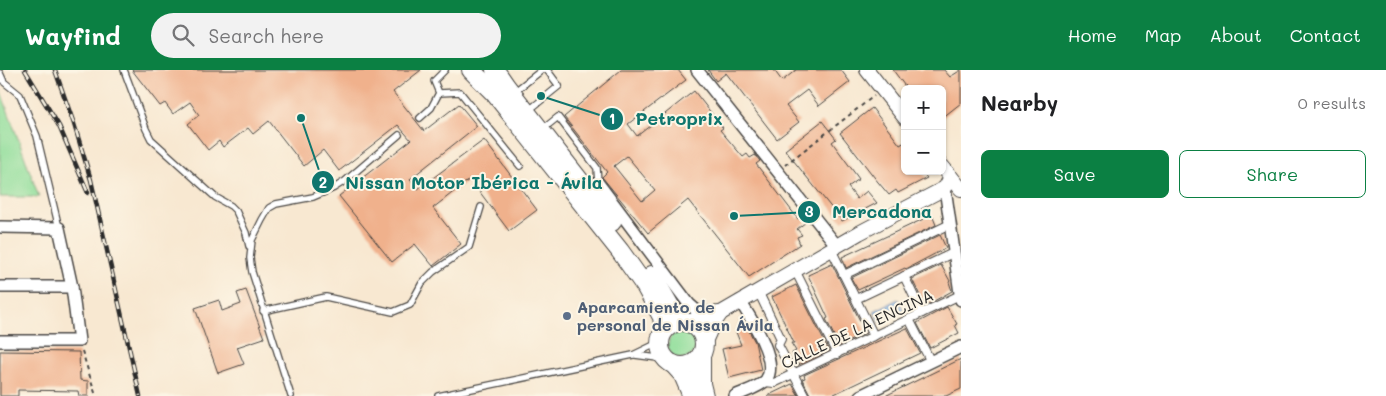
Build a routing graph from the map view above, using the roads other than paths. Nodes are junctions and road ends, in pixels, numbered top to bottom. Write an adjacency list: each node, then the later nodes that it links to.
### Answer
1 (124, 70): 25 (lane)
2 (445, 70): 10 (lane)
3 (471, 70): 44 (highway)
4 (495, 70): 11 (highway)
5 (542, 70): 11 (lane)
6 (547, 70): 12 (lane)
7 (697, 70): 23 (street)
8 (867, 70): 13 (street)
9 (0, 73): 22 (lane)
10 (438, 93): 14 (lane); 16 (lane)
11 (512, 94): 12 (highway)
12 (526, 112): 38 (highway)
13 (901, 113)
14 (420, 118)
15 (399, 135): 25 (lane)
16 (520, 166)
17 (946, 177): 18 (street); 20 (street); 23 (street)
18 (961, 189)
19 (481, 207): 35 (lane)
20 (950, 224): 24 (street); 27 (street)
21 (0, 227): 22 (street)
22 (59, 228): 30 (street)
23 (834, 247): 26 (street); 27 (street)
24 (954, 252): 28 (street); 32 (street)
25 (250, 258): 35 (lane)
26 (795, 270): 31 (street); 46 (street)
27 (844, 274): 33 (street)
28 (904, 276): 33 (street); 37 (street)
29 (0, 287): 30 (street)
30 (72, 287): 42 (street)
31 (758, 291): 34 (street); 49 (street)
32 (961, 298): 37 (street, CALLE DE LA ENCINA)
33 (856, 299): 41 (street)
34 (740, 301): 36 (street); 50 (street)
35 (263, 311): 51 (lane)
36 (721, 314): 38 (street); 40 (street)
37 (922, 314): 39 (street, CALLE DE LA ENCINA)
38 (692, 319): 40 (street); 44 (highway); 45 (highway)
39 (909, 319): 41 (street, CALLE DE LA ENCINA); 48 (street)
40 (712, 326): 45 (street)
41 (874, 336): 46 (street, CALLE DE LA ENCINA)
42 (0, 341)
43 (961, 347): 48 (street)
44 (666, 349): 45 (highway); 47 (lane); 47 (lane); 53 (highway)
45 (702, 350): 54 (highway)
46 (837, 354): 49 (street, CALLE DE LA ENCINA)
47 (633, 355): 52 (lane)
48 (931, 362): 57 (street)
49 (792, 374): 50 (street, CALLE DE LA ENCINA); 56 (street)
50 (765, 382): 55 (street)
51 (291, 396)
52 (438, 396)
53 (692, 396)
54 (704, 396)
55 (735, 396)
56 (805, 396)
57 (860, 396)

